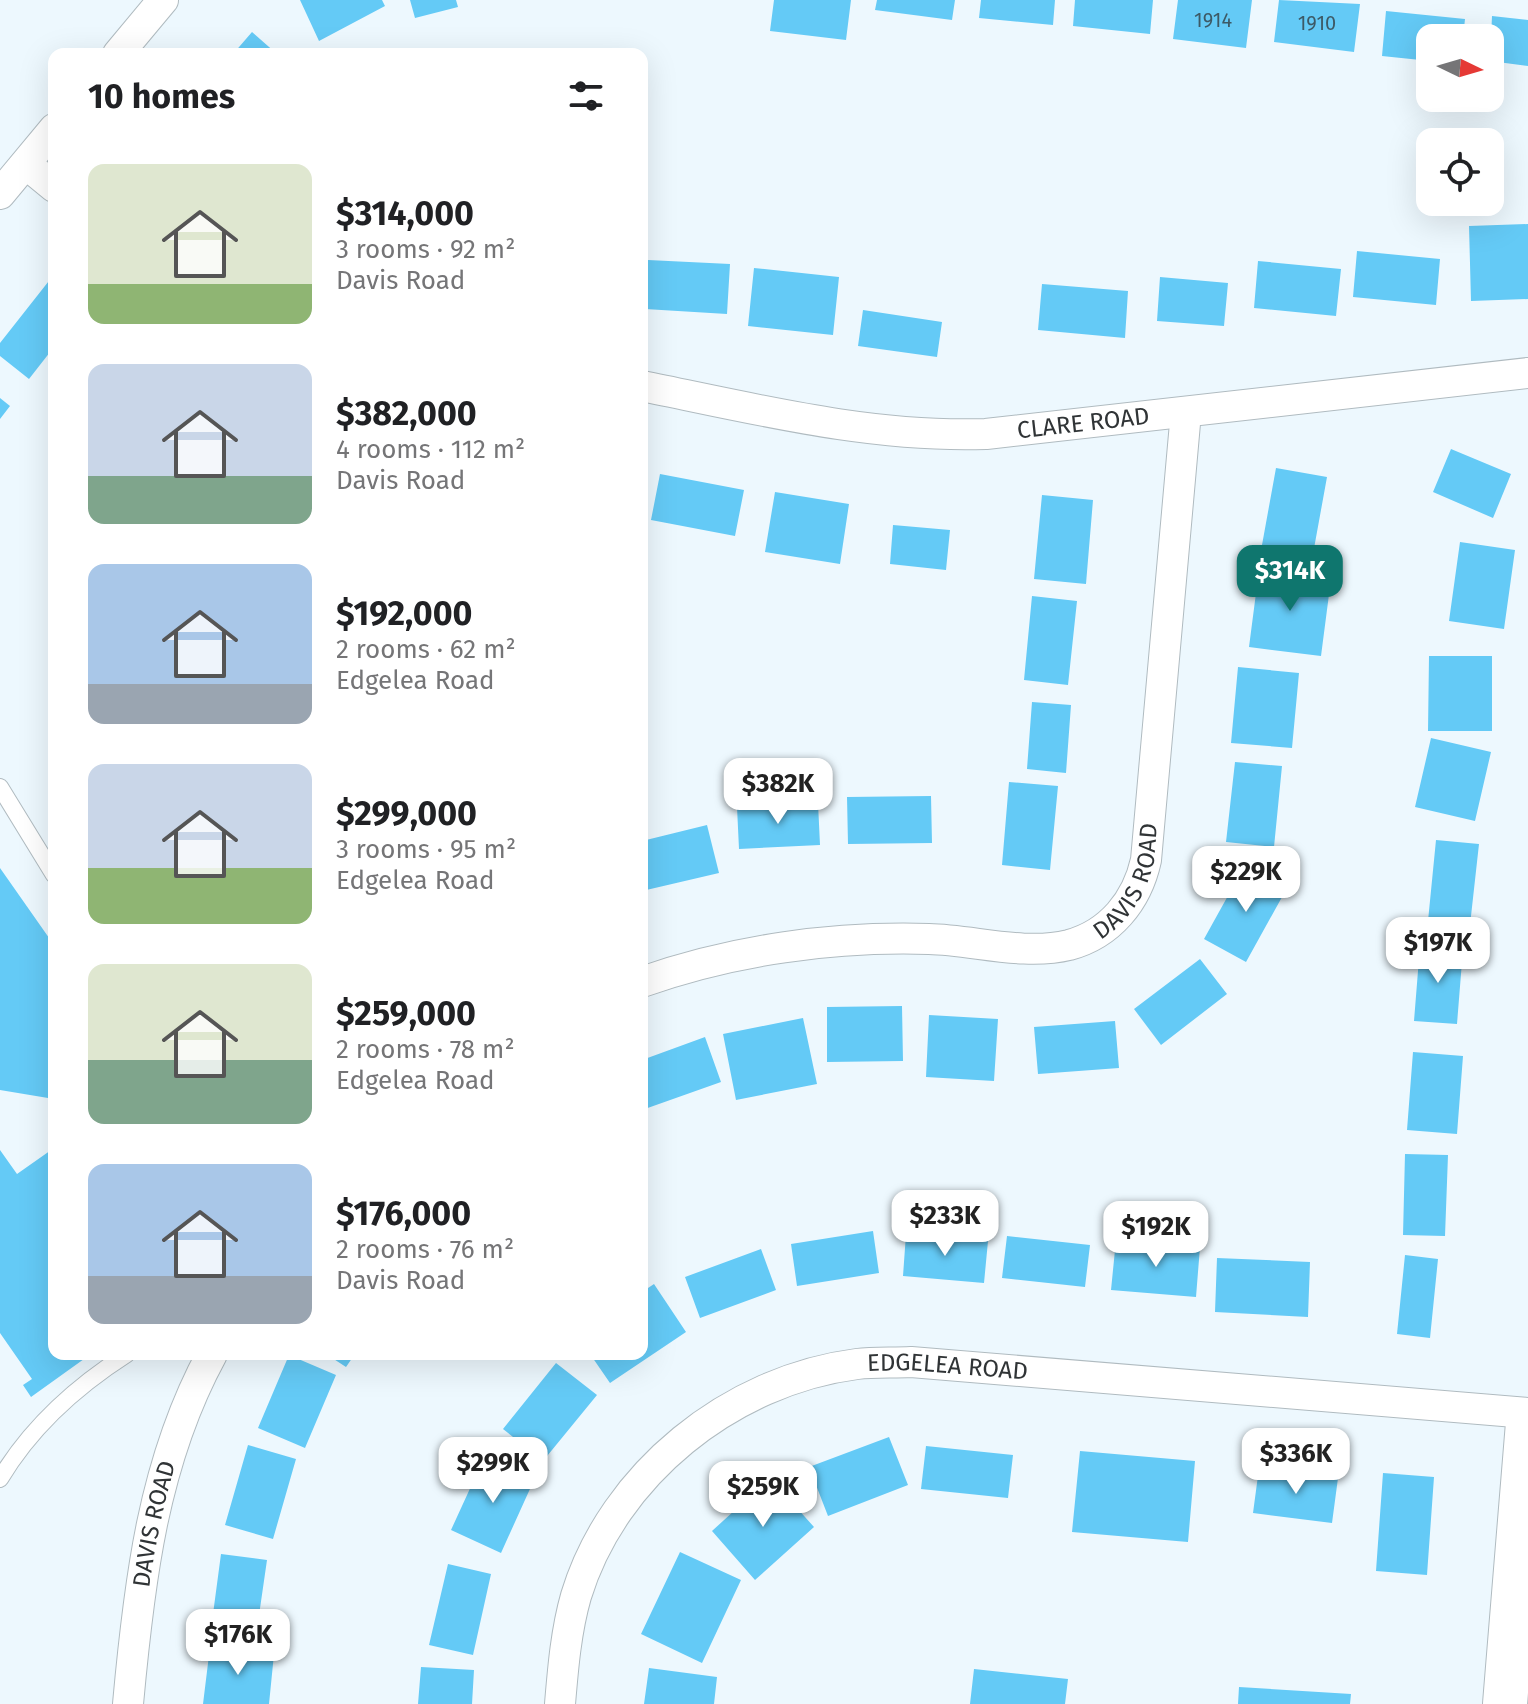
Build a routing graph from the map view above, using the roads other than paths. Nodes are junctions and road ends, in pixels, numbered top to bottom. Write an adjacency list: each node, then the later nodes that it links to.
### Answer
1 (163, 0): 2 (street)
2 (123, 48)
3 (48, 136): 4 (street)
4 (26, 164): 5 (street); 6 (street)
5 (48, 182)
6 (0, 194)
7 (1528, 373): 9 (street, CLARE ROAD)
8 (648, 387): 9 (street, CLARE ROAD)
9 (1186, 412): 12 (street, DAVIS ROAD)
10 (0, 787): 11 (lane)
11 (48, 865)
12 (648, 980)
13 (119, 1360): 17 (lane)
14 (209, 1360): 18 (street, DAVIS ROAD)
15 (1528, 1413): 19 (street, EDGELEA ROAD)
16 (1528, 1423): 20 (street)
17 (0, 1479)
18 (128, 1704)
19 (560, 1704)
20 (1505, 1704)

